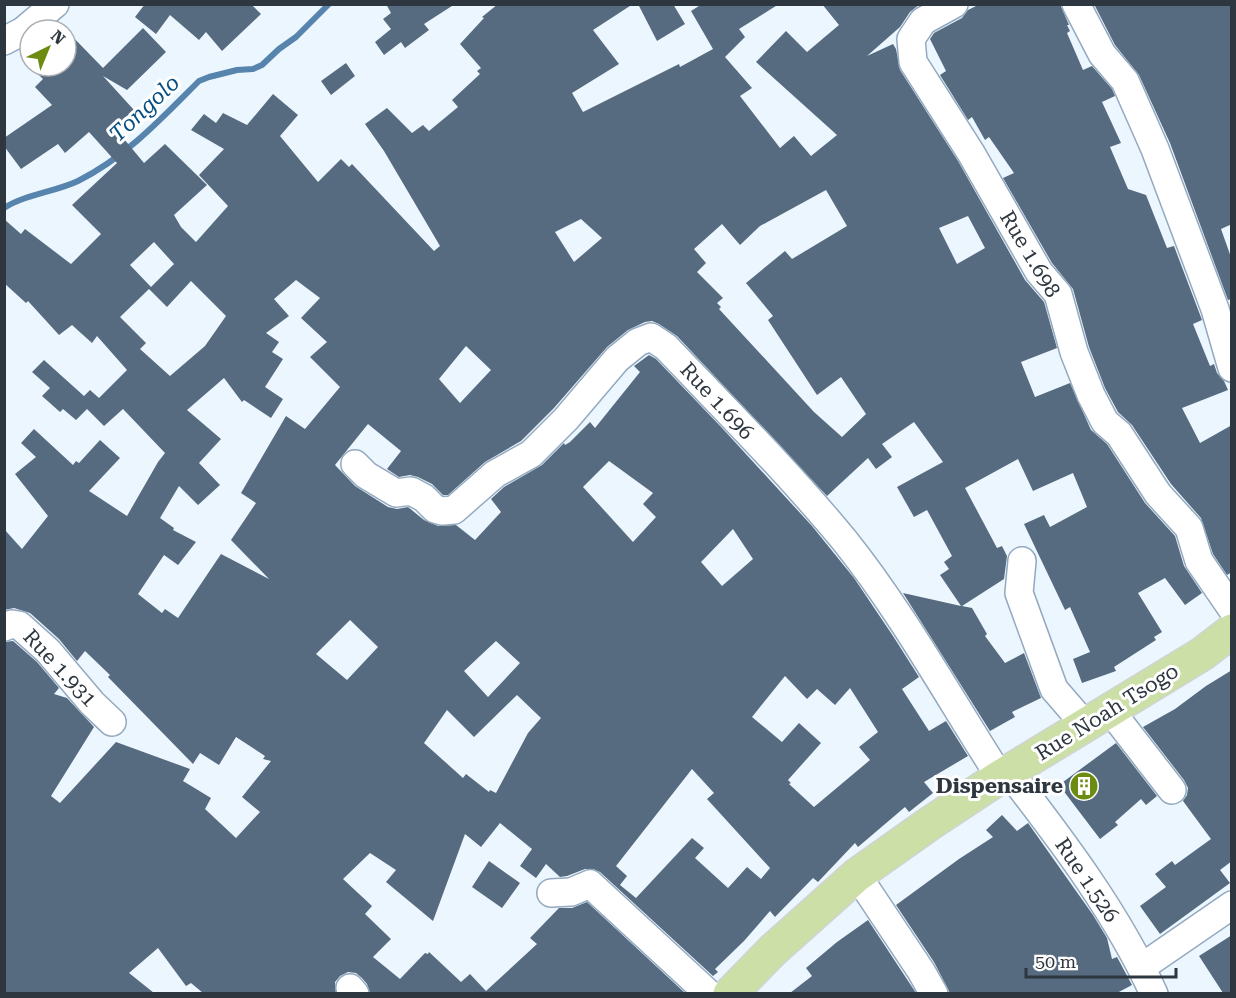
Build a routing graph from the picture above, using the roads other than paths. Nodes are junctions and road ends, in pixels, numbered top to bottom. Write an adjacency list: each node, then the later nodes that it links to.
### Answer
1 (55, 4): 4 (street)
2 (954, 4): 8 (street, Rue 1.698)
3 (1076, 4): 5 (street)
4 (4, 41)
5 (1232, 368)
6 (355, 464): 13 (street, Rue 1.696)
7 (1022, 561): 11 (street)
8 (1232, 609)
9 (4, 627): 12 (street, Rue 1.931)
10 (1232, 632): 11 (main road, Rue Noah Tsogo)
11 (1098, 718): 13 (main road, Rue Noah Tsogo); 14 (street)
12 (112, 722)
13 (1005, 775): 15 (main road, Rue Noah Tsogo); 18 (street, Rue 1.526)
14 (1172, 790)
15 (857, 875): 20 (main road, Rue Noah Tsogo); 21 (street)
16 (551, 893): 19 (street)
17 (1232, 905): 18 (street)
18 (1142, 967): 22 (street, Rue 1.526)
19 (709, 993)
20 (730, 993)
21 (934, 993)
22 (1154, 993)

